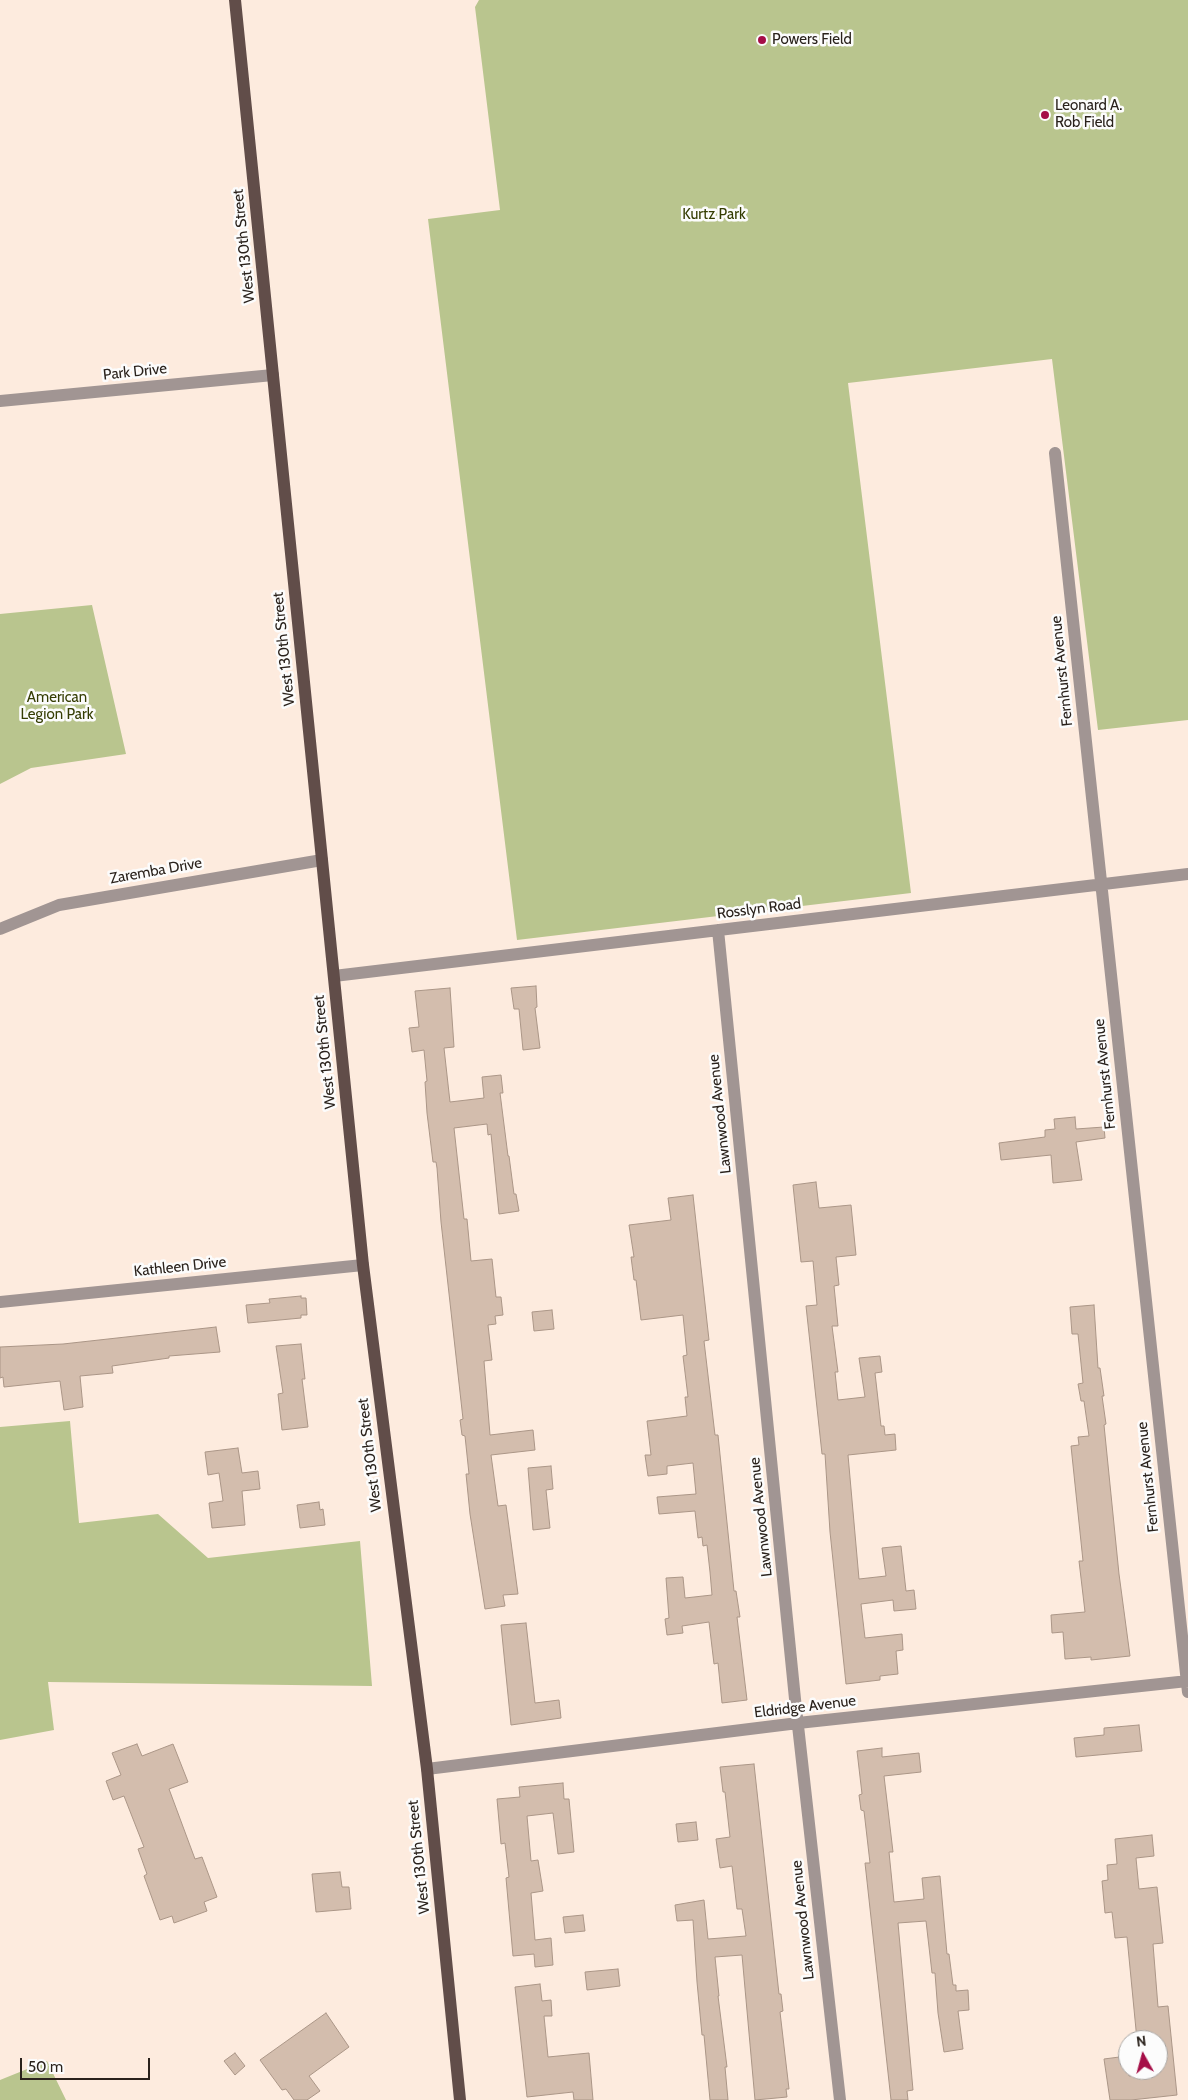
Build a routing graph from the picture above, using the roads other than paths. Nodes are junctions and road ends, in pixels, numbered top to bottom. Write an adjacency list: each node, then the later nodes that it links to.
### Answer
1 (235, 0): 2 (main road, West 130th Street)
2 (273, 375): 3 (street, Park Drive); 5 (main road, West 130th Street)
3 (0, 401)
4 (1055, 453): 7 (street, Fernhurst Avenue)
5 (322, 860): 8 (street, Zaremba Drive); 10 (main road, West 130th Street)
6 (1188, 874): 7 (street, Rosslyn Road)
7 (1100, 884): 9 (street, Rosslyn Road); 13 (street, Fernhurst Avenue)
8 (0, 929)
9 (718, 930): 10 (street, Rosslyn Road); 14 (street, Lawnwood Avenue)
10 (334, 976): 11 (main road, West 130th Street)
11 (363, 1265): 12 (street, Kathleen Drive); 15 (main road, West 130th Street)
12 (0, 1302)
13 (1188, 1685): 14 (street, Eldridge Avenue)
14 (798, 1724): 15 (street, Eldridge Avenue); 17 (street, Lawnwood Avenue)
15 (427, 1769): 16 (main road, West 130th Street)
16 (460, 2100)
17 (840, 2100)

